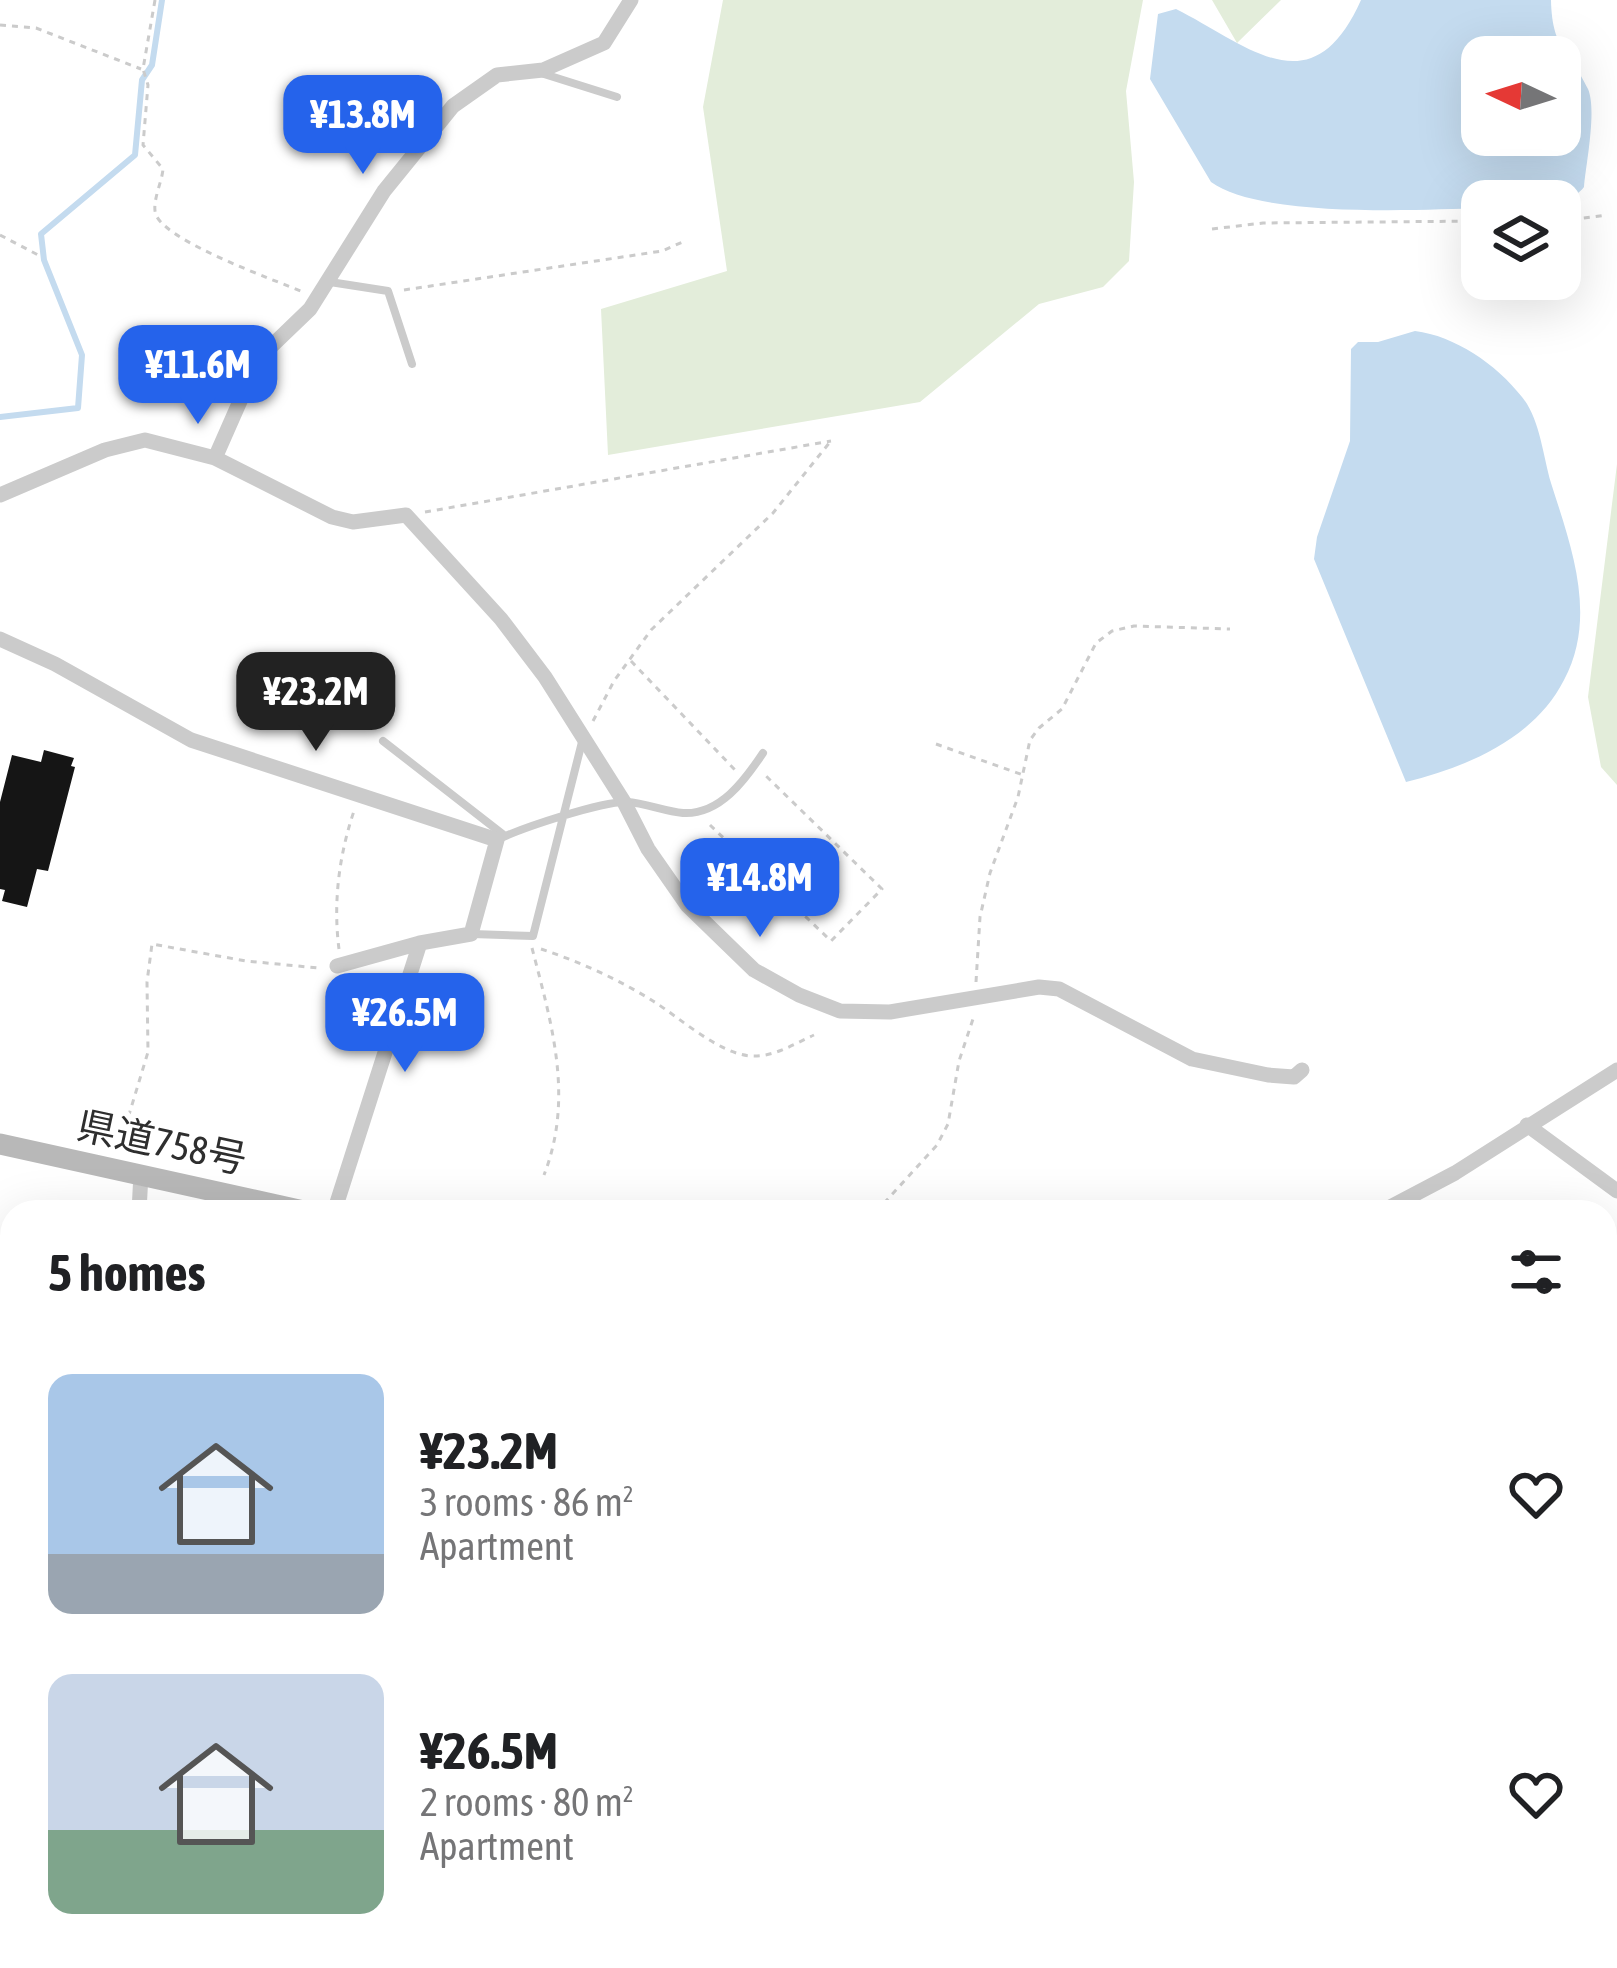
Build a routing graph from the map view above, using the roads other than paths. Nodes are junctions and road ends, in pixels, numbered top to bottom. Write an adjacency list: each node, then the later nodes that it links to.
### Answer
1 (631, 0): 2 (street)
2 (533, 71): 3 (lane); 4 (street)
3 (616, 98)
4 (328, 282): 5 (lane); 6 (street)
5 (412, 364)
6 (214, 458): 7 (street); 10 (street)
7 (0, 495)
8 (0, 640): 14 (street)
9 (383, 741): 14 (lane)
10 (582, 741): 12 (street); 13 (lane)
11 (763, 753): 12 (lane)
12 (624, 802): 13 (lane); 18 (street)
13 (561, 819): 14 (lane); 15 (lane)
14 (501, 838): 15 (street)
15 (471, 934): 16 (street)
16 (420, 944): 17 (street); 26 (street)
17 (340, 964)
18 (1302, 1070)
19 (1617, 1070): 20 (street)
20 (1527, 1125): 23 (street); 27 (street)
21 (0, 1144): 22 (main road, 県道758号)
22 (141, 1173): 24 (street); 25 (main road, 県道758号)
23 (1617, 1191)
24 (140, 1200)
25 (257, 1200)
26 (338, 1200)
27 (1403, 1200)

